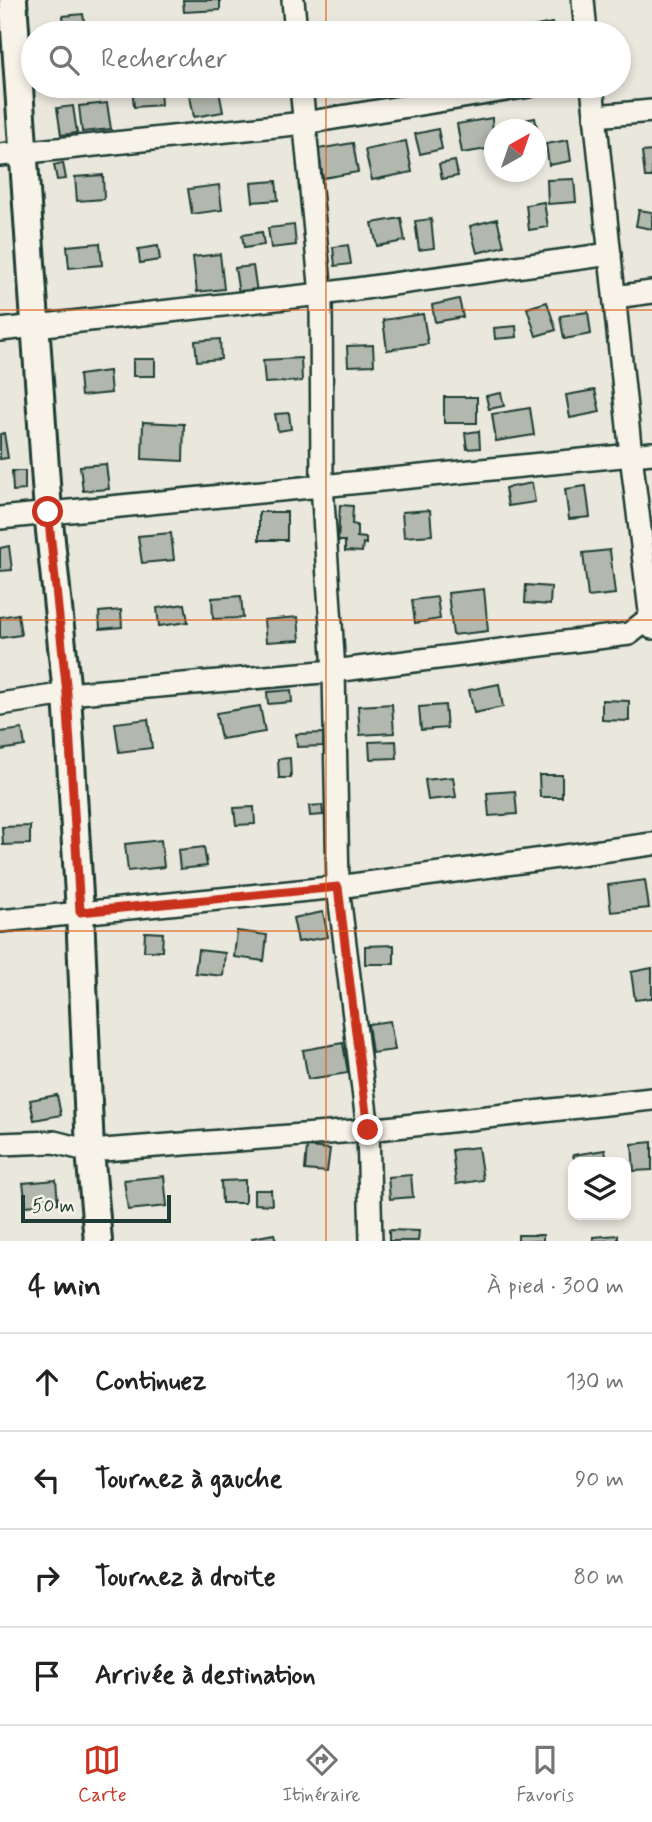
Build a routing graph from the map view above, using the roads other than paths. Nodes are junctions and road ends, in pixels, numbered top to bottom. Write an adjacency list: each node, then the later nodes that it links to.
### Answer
1 (13, 0): 12 (street)
2 (293, 0): 4 (street)
3 (583, 0): 5 (street)
4 (295, 21)
5 (585, 21)
6 (301, 98): 11 (street)
7 (457, 98): 11 (street)
8 (593, 98): 10 (street)
9 (652, 111): 10 (street)
10 (595, 116): 13 (street)
11 (304, 123): 12 (street); 15 (street)
12 (11, 153): 17 (street)
13 (610, 254): 15 (street); 16 (street)
14 (652, 292): 16 (street)
15 (321, 294): 17 (street); 20 (street)
16 (615, 296): 19 (street)
17 (36, 326): 18 (street); 21 (street)
18 (0, 330)
19 (641, 454): 20 (street); 23 (street)
20 (322, 485): 21 (street); 24 (street)
21 (48, 512): 22 (street); 25 (street)
22 (0, 518)
23 (652, 620): 24 (street)
24 (334, 671): 25 (street); 28 (street)
25 (67, 694): 26 (street); 29 (street)
26 (0, 704)
27 (652, 844): 28 (street)
28 (338, 887): 29 (street); 32 (street)
29 (80, 912): 30 (street); 34 (street)
30 (0, 921)
31 (652, 1100): 32 (street)
32 (368, 1130): 34 (street); 36 (street)
33 (0, 1144): 34 (street)
34 (90, 1152): 35 (street)
35 (98, 1241)
36 (371, 1241)

